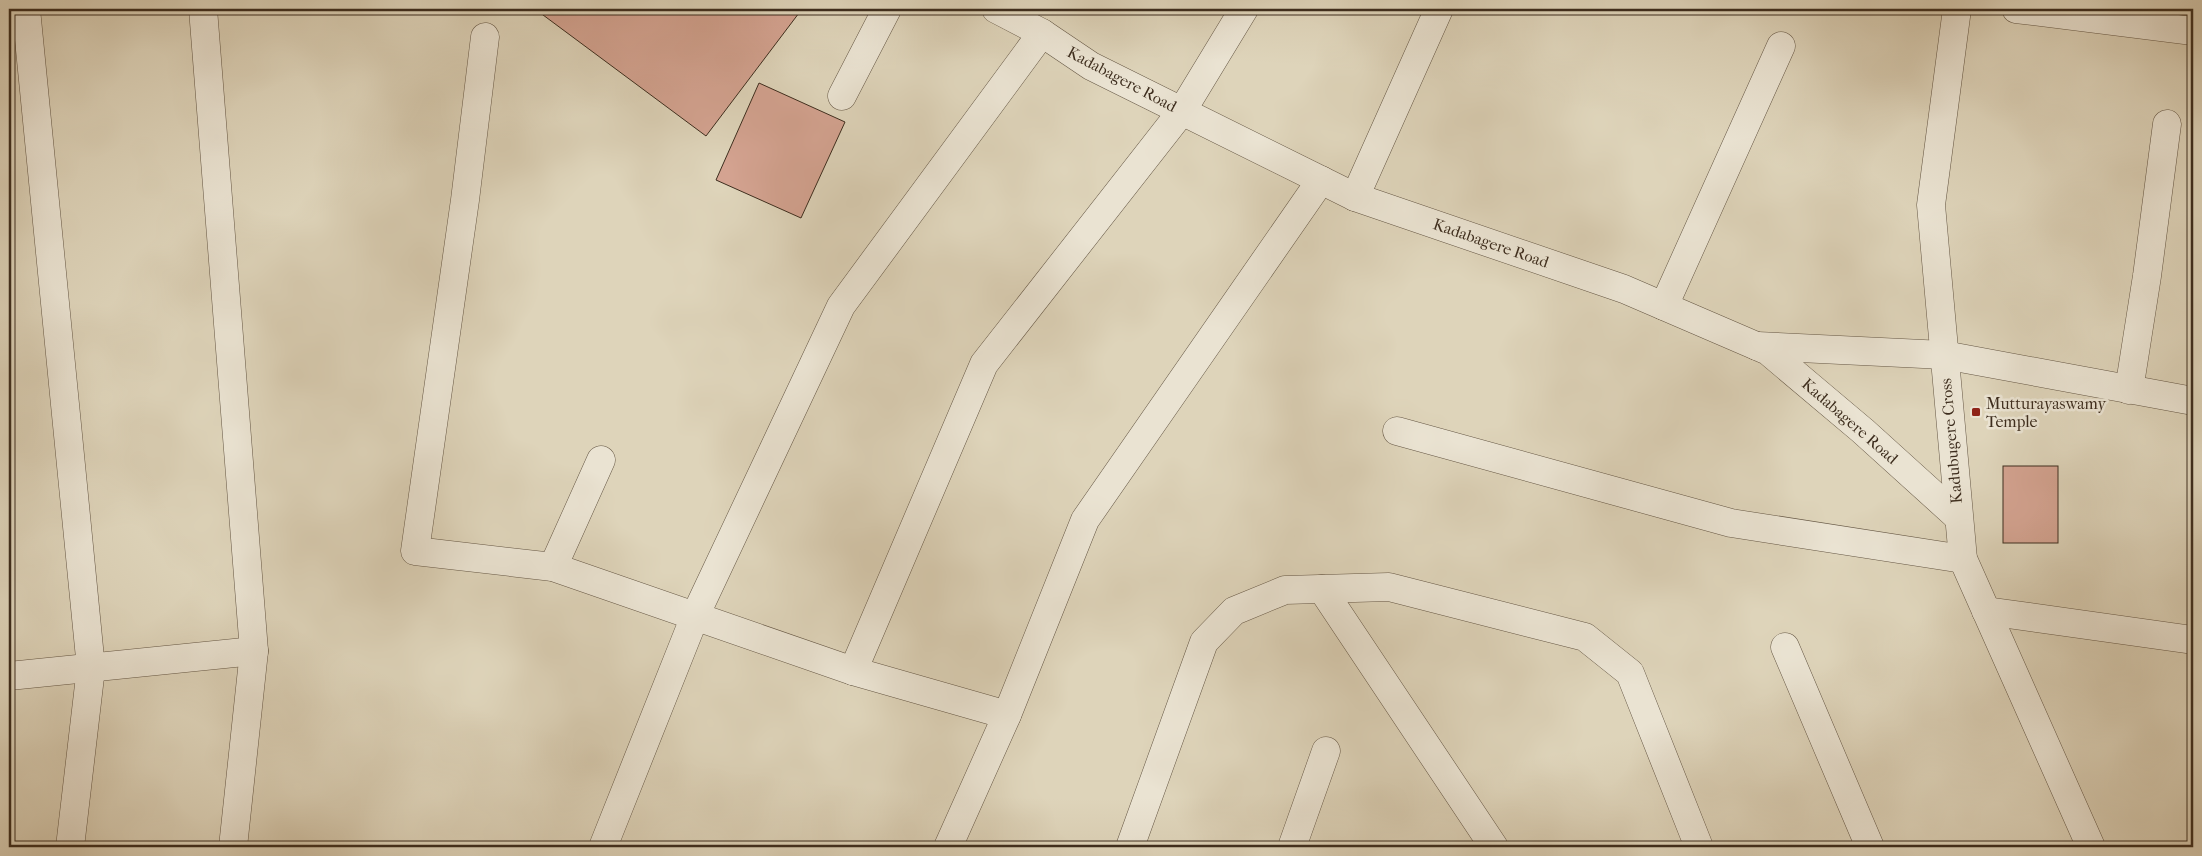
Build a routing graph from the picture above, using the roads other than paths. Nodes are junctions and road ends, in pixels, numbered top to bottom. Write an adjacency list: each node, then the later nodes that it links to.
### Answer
1 (26, 9): 35 (street)
2 (203, 9): 34 (street)
3 (887, 9): 14 (street)
4 (996, 9): 11 (street, Kadabagere Road)
5 (1244, 9): 15 (street)
6 (1439, 9): 18 (street)
7 (1957, 9): 21 (street, Kadubugere Cross)
8 (2016, 9): 9 (street)
9 (2141, 17): 10 (street)
10 (2193, 31)
11 (1042, 34): 15 (street, Kadabagere Road); 31 (street)
12 (485, 37): 28 (street)
13 (1781, 46): 19 (street)
14 (842, 96)
15 (1182, 111): 17 (street, Kadabagere Road); 36 (street)
16 (2167, 124): 22 (street)
17 (1321, 180): 18 (street, Kadabagere Road); 38 (street)
18 (1355, 197): 19 (street, Kadabagere Road)
19 (1664, 306): 20 (street, Kadabagere Road)
20 (1755, 346): 21 (street); 26 (street, Kadabagere Road)
21 (1944, 355): 22 (street); 26 (street, Kadubugere Cross)
22 (2129, 390): 23 (street)
23 (2193, 401)
24 (1396, 431): 27 (street)
25 (601, 460): 28 (street)
26 (1958, 517): 27 (street, Kadubugere Cross)
27 (1962, 559): 30 (street, Kadubugere Cross)
28 (553, 567): 31 (street)
29 (1322, 589): 44 (street); 46 (street); 47 (street)
30 (1986, 611): 32 (street); 49 (street, Kadubugere Cross)
31 (695, 616): 36 (street); 42 (street)
32 (2193, 640)
33 (1785, 647): 48 (street)
34 (254, 651): 35 (street); 41 (street)
35 (92, 668): 37 (street); 40 (street)
36 (853, 671): 38 (street)
37 (9, 676)
38 (1007, 715): 43 (street)
39 (1326, 752): 45 (street)
40 (70, 847)
41 (233, 847)
42 (603, 847)
43 (948, 847)
44 (1130, 847)
45 (1292, 847)
46 (1494, 847)
47 (1699, 847)
48 (1870, 847)
49 (2091, 847)

